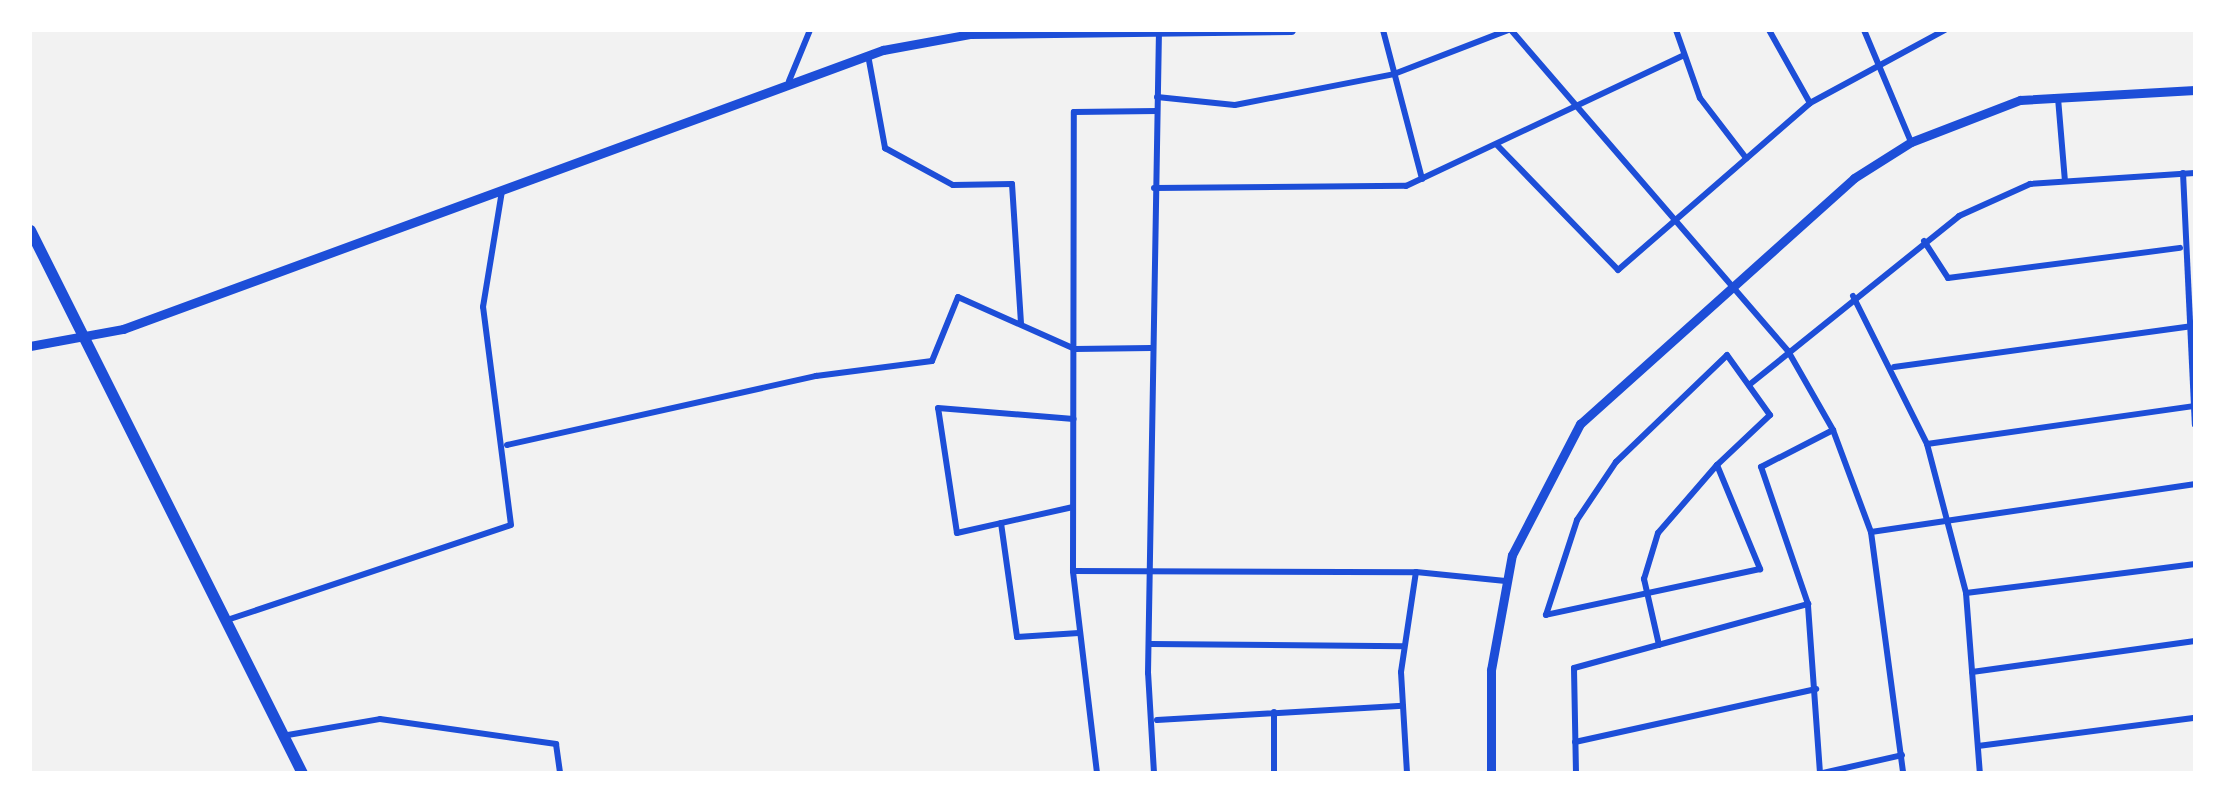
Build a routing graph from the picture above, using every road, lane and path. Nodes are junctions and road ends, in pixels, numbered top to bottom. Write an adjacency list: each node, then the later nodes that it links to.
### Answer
1 (810, 30): 14 (street)
2 (1291, 30): 9 (street)
3 (1382, 30): 13 (street)
4 (1510, 30): 13 (street); 19 (street)
5 (1676, 30): 11 (street)
6 (1769, 30): 18 (street)
7 (1864, 30): 12 (street)
8 (1945, 30): 12 (street)
9 (1156, 31): 10 (street); 17 (street)
10 (868, 55): 14 (street); 36 (street)
11 (1684, 56): 19 (street); 23 (street)
12 (1872, 65): 18 (street); 21 (street)
13 (1394, 74): 17 (street); 26 (street)
14 (789, 81): 28 (street)
15 (2195, 90): 16 (street)
16 (2058, 96): 21 (street); 27 (street)
17 (1157, 97): 20 (street)
18 (1810, 103): 23 (street)
19 (1573, 108): 22 (street); 30 (street)
20 (1156, 111): 29 (street); 41 (street)
21 (1911, 142): 34 (street)
22 (1497, 146): 26 (street); 30 (street)
23 (1746, 158): 30 (street)
24 (2195, 172): 25 (street)
25 (2183, 173): 27 (street); 33 (street)
26 (1422, 179): 29 (street)
27 (2065, 182): 32 (street)
28 (502, 187): 38 (street); 50 (street)
29 (1154, 188): 40 (street)
30 (1676, 220): 34 (street)
31 (30, 230): 38 (main road)
32 (1924, 241): 33 (street); 35 (street)
33 (2180, 248): 37 (street)
34 (1730, 286): 42 (street); 61 (street)
35 (1854, 296): 42 (street); 43 (street)
36 (1021, 325): 41 (street); 50 (street)
37 (2186, 327): 43 (street); 45 (street)
38 (83, 340): 39 (street); 65 (main road)
39 (30, 346)
40 (1151, 348): 41 (street); 58 (street)
41 (1075, 349): 46 (street)
42 (1788, 351): 44 (street); 48 (street)
43 (1894, 367): 49 (street)
44 (1748, 385): 51 (street); 63 (street)
45 (2193, 406): 47 (street); 49 (street)
46 (1074, 419): 53 (street); 55 (street)
47 (2195, 426)
48 (1833, 430): 56 (street); 64 (street)
49 (1926, 444): 54 (street)
50 (507, 445): 65 (street)
51 (1717, 465): 63 (street); 63 (street)
52 (2195, 484): 54 (street)
53 (1074, 508): 55 (street); 59 (street)
54 (1946, 519): 56 (street); 62 (street)
55 (1001, 523): 66 (street)
56 (1871, 532): 80 (street)
57 (2195, 564): 62 (street)
58 (1149, 570): 59 (street); 60 (street); 68 (street)
59 (1073, 571): 66 (street)
60 (1416, 572): 61 (street); 70 (street)
61 (1506, 581): 87 (street)
62 (1966, 593): 71 (street)
63 (1648, 595): 69 (street)
64 (1808, 604): 69 (street); 72 (street)
65 (221, 622): 77 (main road)
66 (1079, 633): 83 (street)
67 (2195, 641): 71 (street)
68 (1150, 644): 70 (street); 76 (street)
69 (1659, 645): 78 (street)
70 (1404, 646): 73 (street)
71 (1972, 672): 79 (street)
72 (1816, 689): 78 (street); 89 (street)
73 (1403, 706): 74 (street); 86 (street)
74 (1274, 712): 76 (street); 85 (street)
75 (2195, 718): 79 (street)
76 (1156, 720): 84 (street)
77 (280, 736): 81 (main road); 82 (street)
78 (1575, 742): 88 (street)
79 (1978, 746): 91 (street)
80 (1902, 755): 89 (street); 90 (street)
81 (302, 773)
82 (560, 773)
83 (1097, 773)
84 (1154, 773)
85 (1274, 773)
86 (1407, 773)
87 (1490, 773)
88 (1576, 773)
89 (1822, 773)
90 (1903, 773)
91 (1980, 773)

